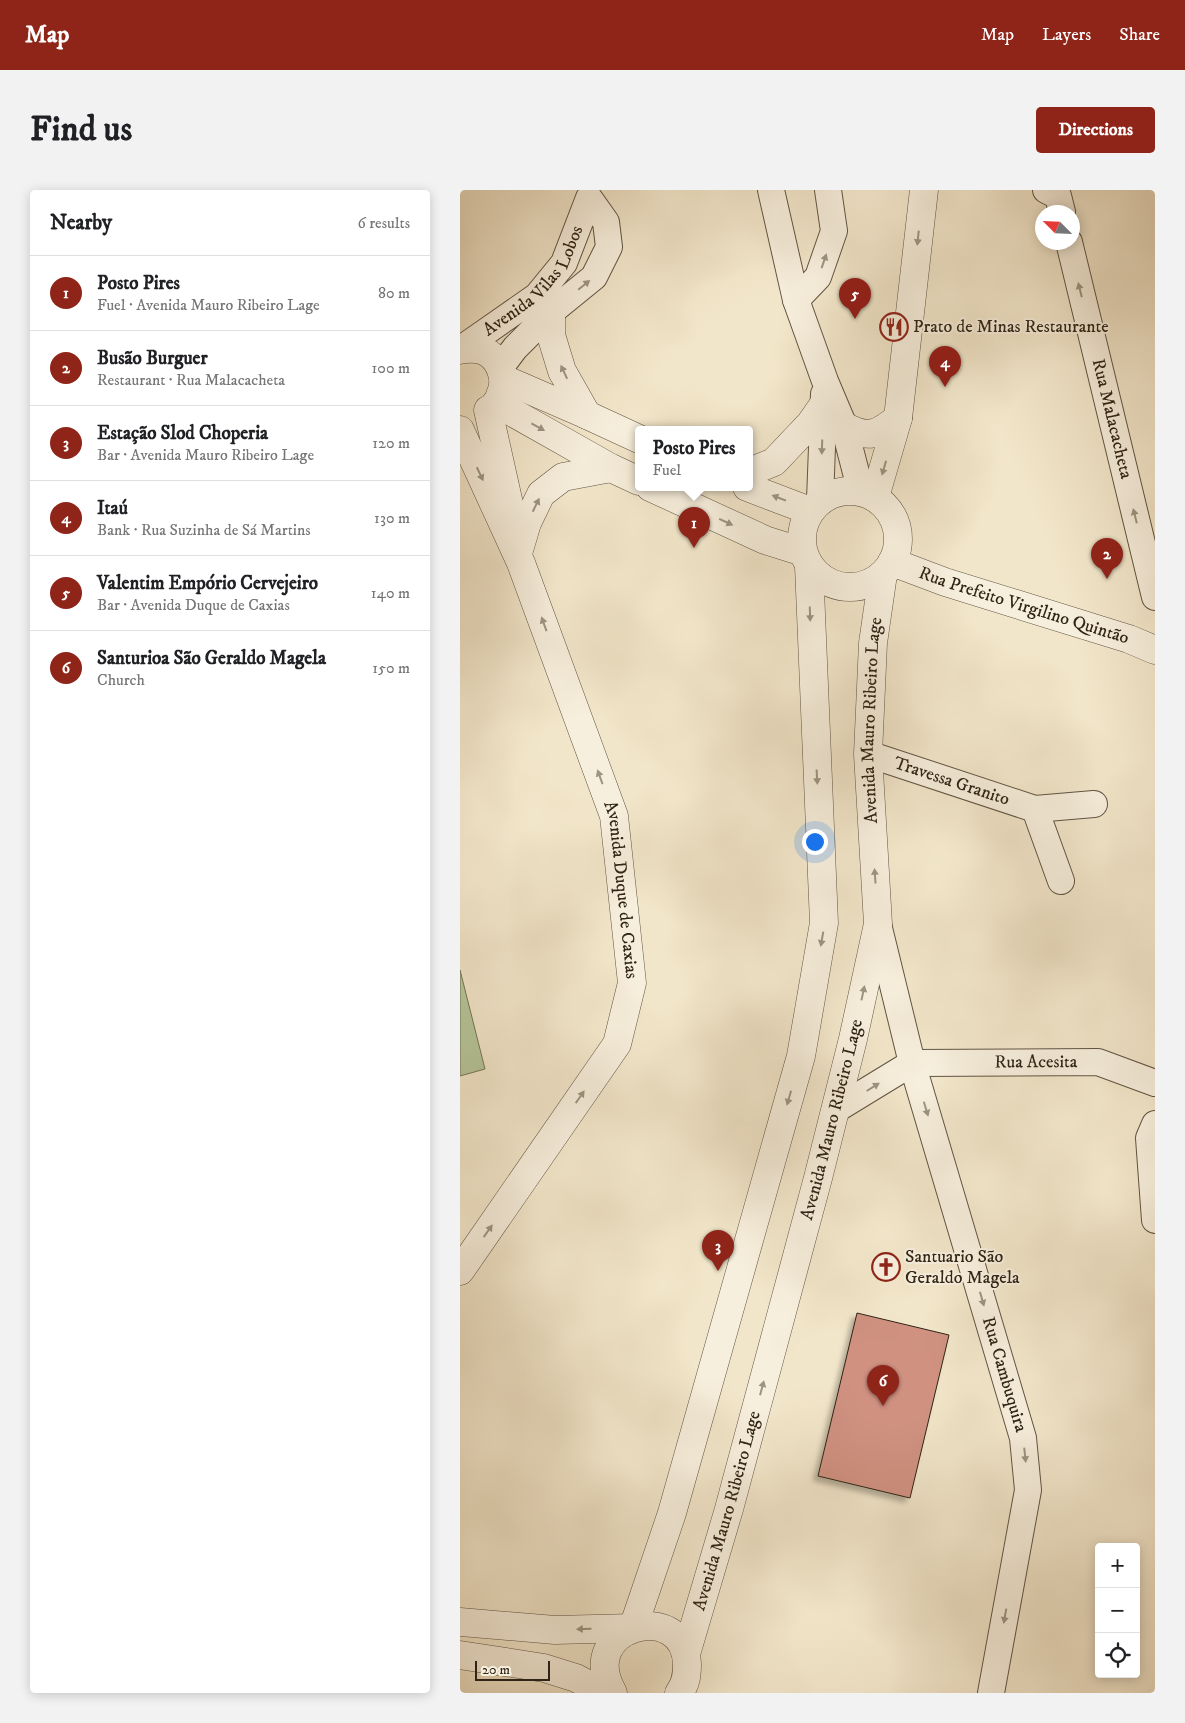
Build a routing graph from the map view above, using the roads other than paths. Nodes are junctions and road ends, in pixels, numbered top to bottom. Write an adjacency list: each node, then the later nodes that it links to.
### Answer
1 (771, 190): 8 (street)
2 (828, 190): 8 (street, one-way to 2)
3 (924, 190): 15 (street, one-way to 15)
4 (1046, 190): 6 (street)
5 (586, 194): 9 (street, Avenida Vilas Lobos, one-way to 5); 10 (street, Avenida Vilas Lobos)
6 (1060, 205)
7 (1071, 250): 29 (street, Rua Malacacheta, one-way to 7)
8 (796, 300): 12 (street)
9 (551, 312): 11 (street, Avenida Vilas Lobos); 14 (street, one-way to 9)
10 (461, 349): 11 (street)
11 (497, 390): 13 (street); 14 (street); 19 (street, one-way to 19); 26 (street, Avenida Duque de Caxias)
12 (824, 393): 16 (street); 20 (street); 25 (street, one-way to 25)
13 (460, 414)
14 (587, 415): 18 (street)
15 (898, 418): 16 (street); 24 (street, one-way to 24)
16 (844, 426): 24 (street)
17 (460, 430): 26 (street, Avenida Duque de Caxias, one-way to 26)
18 (635, 437)
19 (611, 468): 21 (street); 26 (street, one-way to 19)
20 (753, 470)
21 (635, 480)
22 (753, 489): 25 (street, one-way to 22)
23 (659, 491): 27 (street, one-way to 27)
24 (868, 495): 25 (street); 28 (street)
25 (815, 506): 27 (street)
26 (520, 557): 41 (street, Avenida Duque de Caxias, one-way to 26)
27 (806, 559): 28 (street); 43 (street, one-way to 43)
28 (888, 568): 30 (street, Rua Prefeito Virgilino Quintão); 31 (street, Avenida Mauro Ribeiro Lage)
29 (1155, 597)
30 (1155, 650)
31 (868, 754): 33 (street, Travessa Granito); 35 (street, Avenida Mauro Ribeiro Lage, one-way to 31)
32 (1094, 804): 33 (street, Travessa Granito)
33 (1035, 809): 34 (street)
34 (1061, 882)
35 (878, 924): 36 (street, Rua Cambuquira); 38 (street, Avenida Mauro Ribeiro Lage, one-way to 35)
36 (912, 1063): 37 (street, Rua Acesita); 38 (street, one-way to 36); 49 (street, Rua Cambuquira, one-way to 49)
37 (1155, 1083)
38 (835, 1110): 44 (street, Avenida Mauro Ribeiro Lage, one-way to 38)
39 (1155, 1124): 40 (street)
40 (1155, 1220)
41 (460, 1271)
42 (460, 1622): 43 (street, one-way to 42)
43 (633, 1628): 44 (street); 48 (street)
44 (686, 1654): 46 (street, Avenida Mauro Ribeiro Lage)
45 (460, 1655): 47 (street)
46 (680, 1692)
47 (604, 1693)
48 (613, 1693)
49 (991, 1693)

